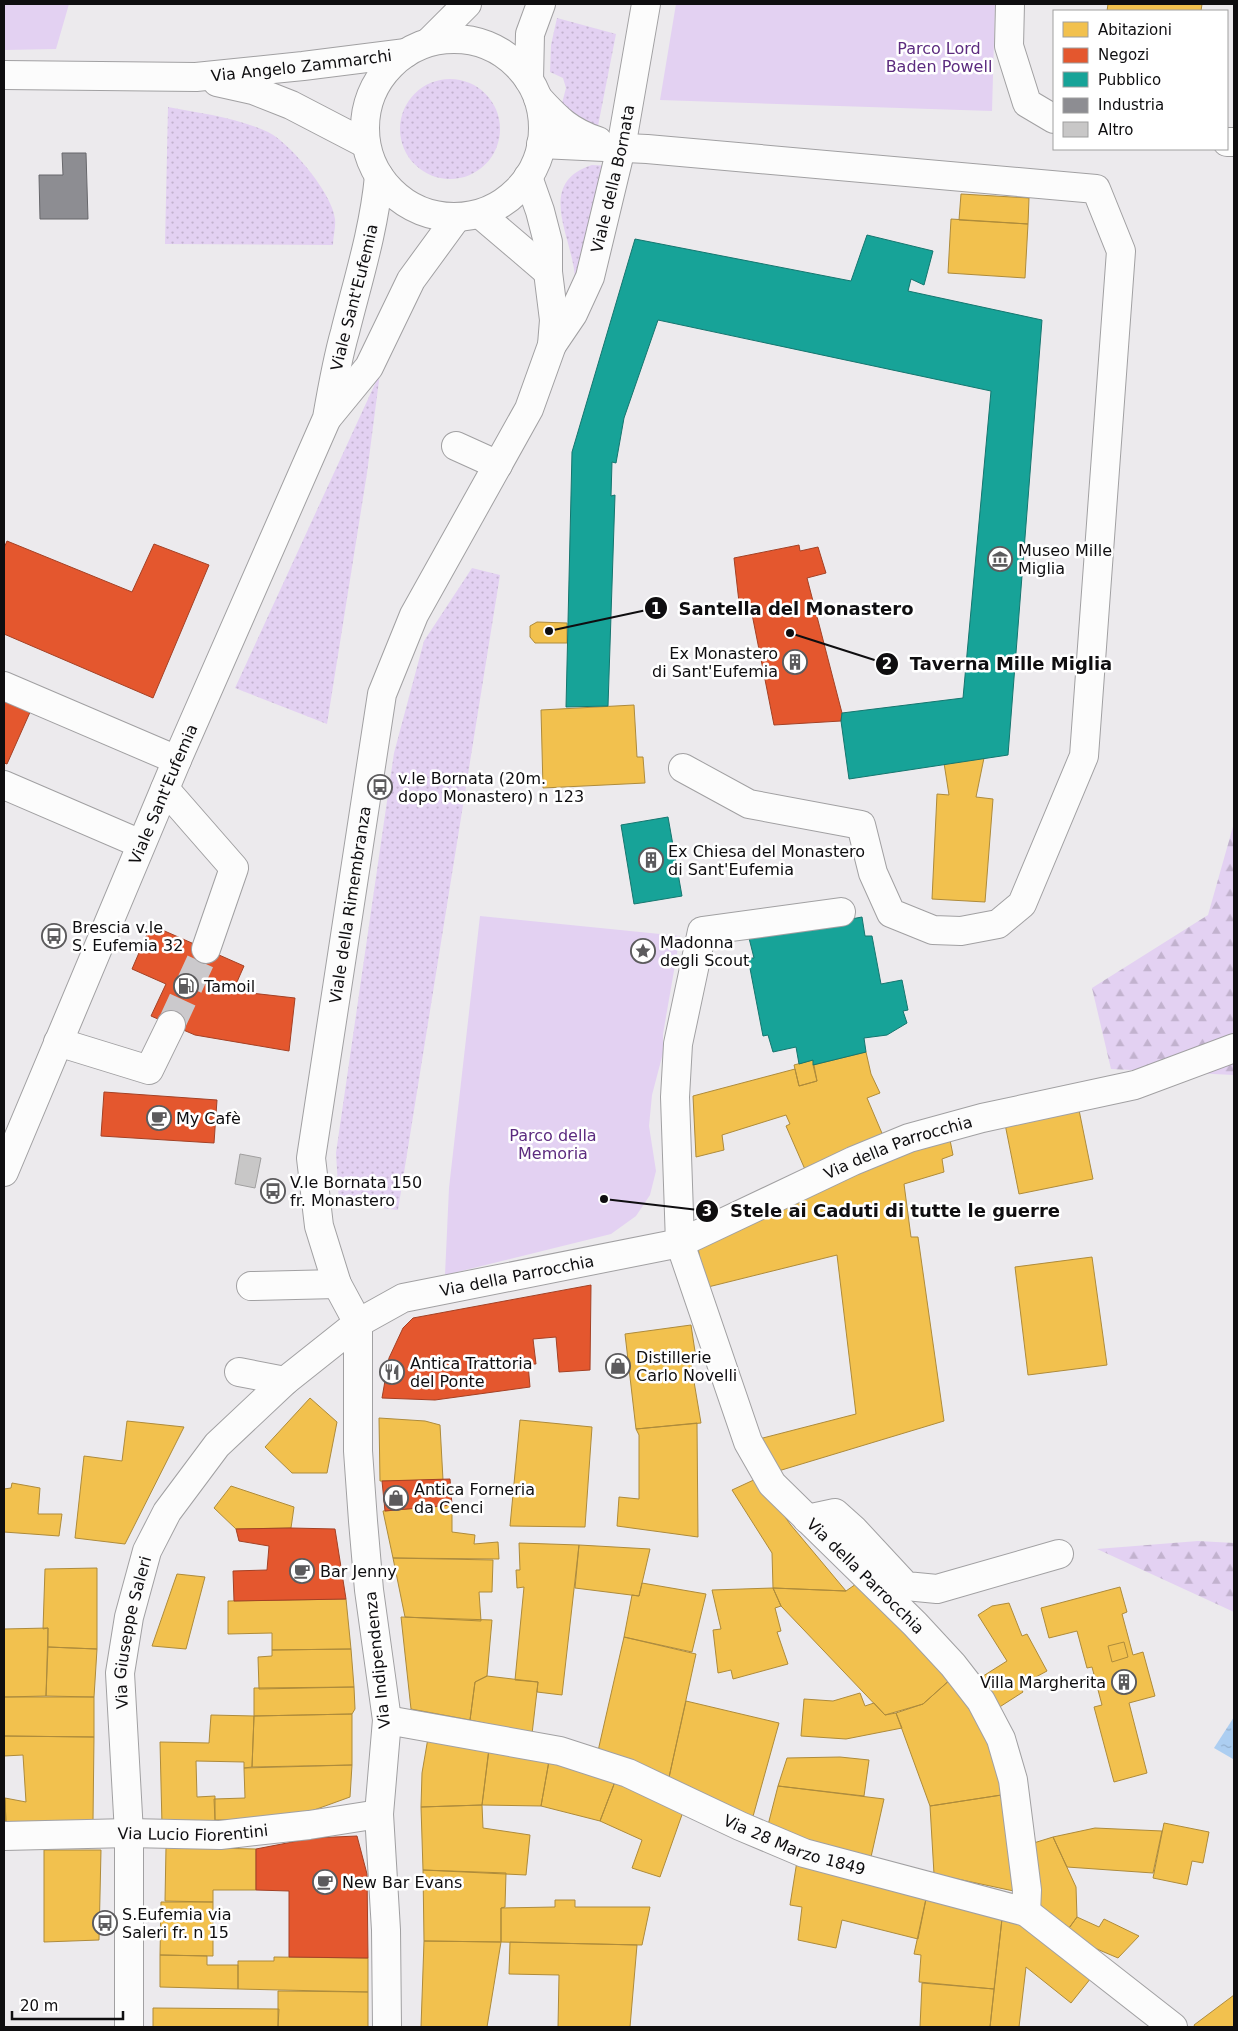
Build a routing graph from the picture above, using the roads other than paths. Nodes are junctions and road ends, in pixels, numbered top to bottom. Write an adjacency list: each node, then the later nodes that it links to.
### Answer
1 (467, 4): 5 (street)
2 (541, 4): 9 (street)
3 (646, 4): 13 (street, Viale della Bornata)
4 (1010, 4): 10 (street)
5 (430, 41): 6 (street); 9 (street)
6 (406, 53): 8 (street, Via Angelo Zammarchi); 11 (street)
7 (4, 75): 8 (street, Via Angelo Zammarchi)
8 (196, 77): 11 (street, Via Angelo Zammarchi)
9 (533, 89): 12 (street); 13 (street)
10 (1053, 117)
11 (366, 144): 14 (street)
12 (541, 144): 13 (street); 15 (street)
13 (621, 148): 18 (street, Viale della Bornata); 25 (street)
14 (379, 176): 16 (street); 19 (street, Viale Sant'Eufemia)
15 (528, 177): 16 (street); 17 (street, Viale della Bornata)
16 (468, 215): 17 (street); 19 (street, Viale Sant'Eufemia)
17 (548, 272): 18 (street, Viale della Bornata)
18 (552, 345): 21 (street, Viale della Bornata)
19 (327, 418): 24 (street, Viale Sant'Eufemia)
20 (456, 446): 21 (street)
21 (498, 465): 22 (street, Viale della Bornata)
22 (478, 499): 36 (street, Viale della Rimembranza)
23 (4, 686): 24 (street)
24 (177, 760): 27 (street, Viale Sant'Eufemia)
25 (683, 768)
26 (4, 785): 28 (street)
27 (165, 789): 28 (street, Viale Sant'Eufemia); 30 (street)
28 (141, 844): 32 (street, Viale Sant'Eufemia)
29 (841, 912): 35 (street, Via della Parrocchia)
30 (206, 949)
31 (171, 1025): 32 (street)
32 (58, 1042): 34 (street, Viale Sant'Eufemia)
33 (1234, 1048): 35 (street, Via della Parrocchia)
34 (4, 1172)
35 (680, 1243): 38 (street, Via della Parrocchia); 41 (street, Via della Parrocchia)
36 (337, 1284): 37 (street); 38 (street, Viale della Rimembranza)
37 (251, 1286)
38 (358, 1323): 40 (street, Via Giuseppe Saleri); 43 (street, Via Indipendenza)
39 (239, 1372): 40 (street)
40 (285, 1381): 45 (street, Via Giuseppe Saleri)
41 (807, 1519): 42 (street); 47 (street, Via della Parrocchia)
42 (1059, 1554)
43 (387, 1720): 44 (street, Via Indipendenza); 47 (street, Via 28 Marzo 1849)
44 (379, 1814): 45 (street, Via Lucio Fiorentini); 49 (street, Via Indipendenza)
45 (129, 1833): 46 (street, Via Lucio Fiorentini); 48 (street, Via Giuseppe Saleri)
46 (4, 1836)
47 (1026, 1912): 50 (street, Via 28 Marzo 1849)
48 (129, 2027)
49 (387, 2027)
50 (1173, 2027)

